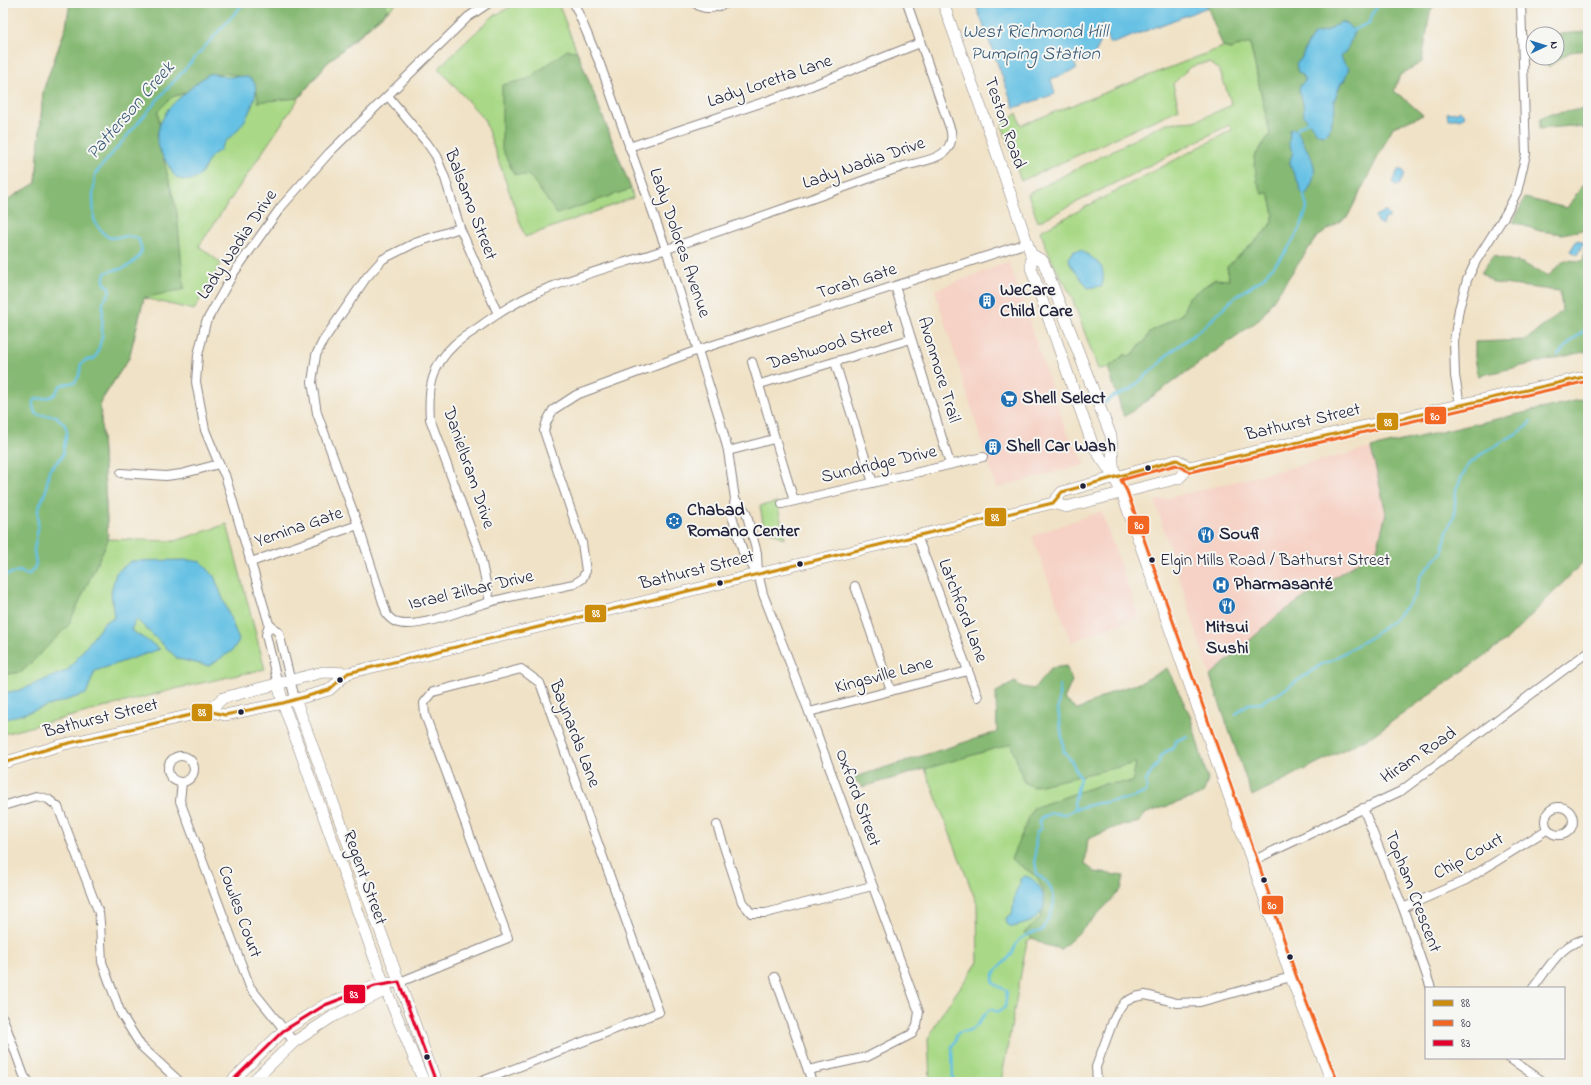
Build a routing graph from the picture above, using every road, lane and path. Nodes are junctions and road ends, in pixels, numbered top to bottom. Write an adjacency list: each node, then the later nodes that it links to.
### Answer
1 (489, 3): 9 (street, Lady Nadia Drive)
2 (574, 3): 10 (street, Lady Dolores Avenue)
3 (695, 3): 4 (street)
4 (728, 3)
5 (906, 3): 8 (street, Lady Nadia Drive)
6 (943, 3): 12 (main road, Teston Road)
7 (1521, 3): 23 (street)
8 (920, 43): 10 (street, Lady Loretta Lane); 13 (street, Lady Nadia Drive)
9 (388, 96): 11 (street, Balsamo Street); 27 (street, Lady Nadia Drive)
10 (630, 147): 13 (street, Lady Dolores Avenue)
11 (460, 228): 16 (street, Balsamo Street); 38 (street, Israel Zilbar Drive)
12 (1027, 243): 14 (main road, Teston Road); 15 (street, Torah Gate)
13 (666, 249): 16 (street, Danielbram Drive); 18 (street, Lady Dolores Avenue)
14 (1031, 254): 31 (main road, Teston Road); 31 (main road, Teston Road)
15 (895, 286): 17 (street, Avonmore Trail); 18 (street, Torah Gate)
16 (498, 314): 43 (street, Danielbram Drive)
17 (911, 339): 20 (street, Dashwood Street); 28 (street, Avonmore Trail)
18 (698, 350): 25 (street, Lady Dolores Avenue); 43 (street, Israel Zilbar Drive)
19 (752, 362): 22 (street)
20 (835, 362): 22 (street, Dashwood Street); 32 (street)
21 (1588, 376): 23 (main road, Bathurst Street)
22 (760, 384): 24 (street)
23 (1460, 405): 29 (main road, Bathurst Street)
24 (774, 439): 25 (street); 35 (street)
25 (728, 451): 34 (street, Lady Dolores Avenue)
26 (982, 457): 28 (street, Sundridge Drive)
27 (218, 464): 30 (street); 40 (street, Lady Nadia Drive)
28 (950, 464): 32 (street, Sundridge Drive)
29 (1189, 466): 31 (main road, Bathurst Street); 33 (main road, Bathurst Street)
30 (121, 473)
31 (1114, 476): 33 (main road); 36 (main road, Bathurst Street)
32 (873, 483): 35 (street, Sundridge Drive)
33 (1122, 493): 36 (main road, Bathurst Street); 62 (main road)
34 (735, 499): 41 (street, Lady Dolores Avenue); 41 (street, Lady Dolores Avenue)
35 (794, 501): 37 (street, Sundridge Drive)
36 (1053, 503): 39 (main road, Bathurst Street)
37 (782, 504)
38 (358, 525): 40 (street, Yemina Gate); 43 (street, Israel Zilbar Drive)
39 (917, 536): 41 (main road, Bathurst Street); 46 (street, Latchford Lane)
40 (251, 562): 44 (street, Lady Nadia Drive)
41 (758, 574): 47 (main road, Bathurst Street); 55 (street, Oxford Street)
42 (854, 586): 50 (street)
43 (490, 602)
44 (269, 624): 48 (street, Lady Nadia Drive); 49 (street, Lady Nadia Drive)
45 (1588, 652): 59 (street, Hiram Road)
46 (968, 671): 50 (street, Kingsville Lane); 51 (street, Latchford Lane)
47 (348, 673): 48 (main road, Bathurst Street); 52 (main road, Bathurst Street)
48 (291, 680): 49 (main road, Bathurst Street); 52 (street, Lady Nadia Drive)
49 (278, 684): 53 (main road, Regent Street); 54 (main road, Bathurst Street)
50 (891, 691): 55 (street, Kingsville Lane)
51 (978, 697)
52 (295, 699): 53 (main road, Bathurst Street); 68 (main road, Regent Street)
53 (283, 703): 54 (main road, Bathurst Street); 69 (main road, Regent Street)
54 (208, 711): 56 (main road, Bathurst Street)
55 (809, 712): 63 (street, Oxford Street)
56 (3, 763)
57 (182, 782): 73 (street, Cowles Court)
58 (3, 806): 78 (street)
59 (1363, 808): 62 (street, Hiram Road); 64 (street, Topham Crescent)
60 (717, 825): 63 (street)
61 (1548, 829): 64 (street, Chip Court)
62 (1252, 861): 67 (main road)
63 (872, 886): 76 (street, Oxford Street)
64 (1403, 908): 70 (street, Topham Crescent)
65 (1588, 939): 71 (street)
66 (775, 977): 76 (street)
67 (1291, 977): 85 (street); 86 (main road)
68 (399, 982): 69 (main road); 82 (main road, Regent Street); 83 (street, Baynards Lane)
69 (385, 987): 73 (main road); 74 (main road); 81 (main road, Regent Street)
70 (1431, 987)
71 (1534, 987)
72 (3, 1018): 77 (street)
73 (283, 1031): 74 (street, Cowles Court); 79 (main road)
74 (294, 1042): 80 (main road)
75 (1510, 1059): 87 (street)
76 (808, 1070): 84 (street)
77 (28, 1082)
78 (180, 1082)
79 (231, 1082)
80 (252, 1082)
81 (424, 1082)
82 (436, 1082)
83 (480, 1082)
84 (812, 1082)
85 (1097, 1082)
86 (1332, 1082)
87 (1544, 1082)

